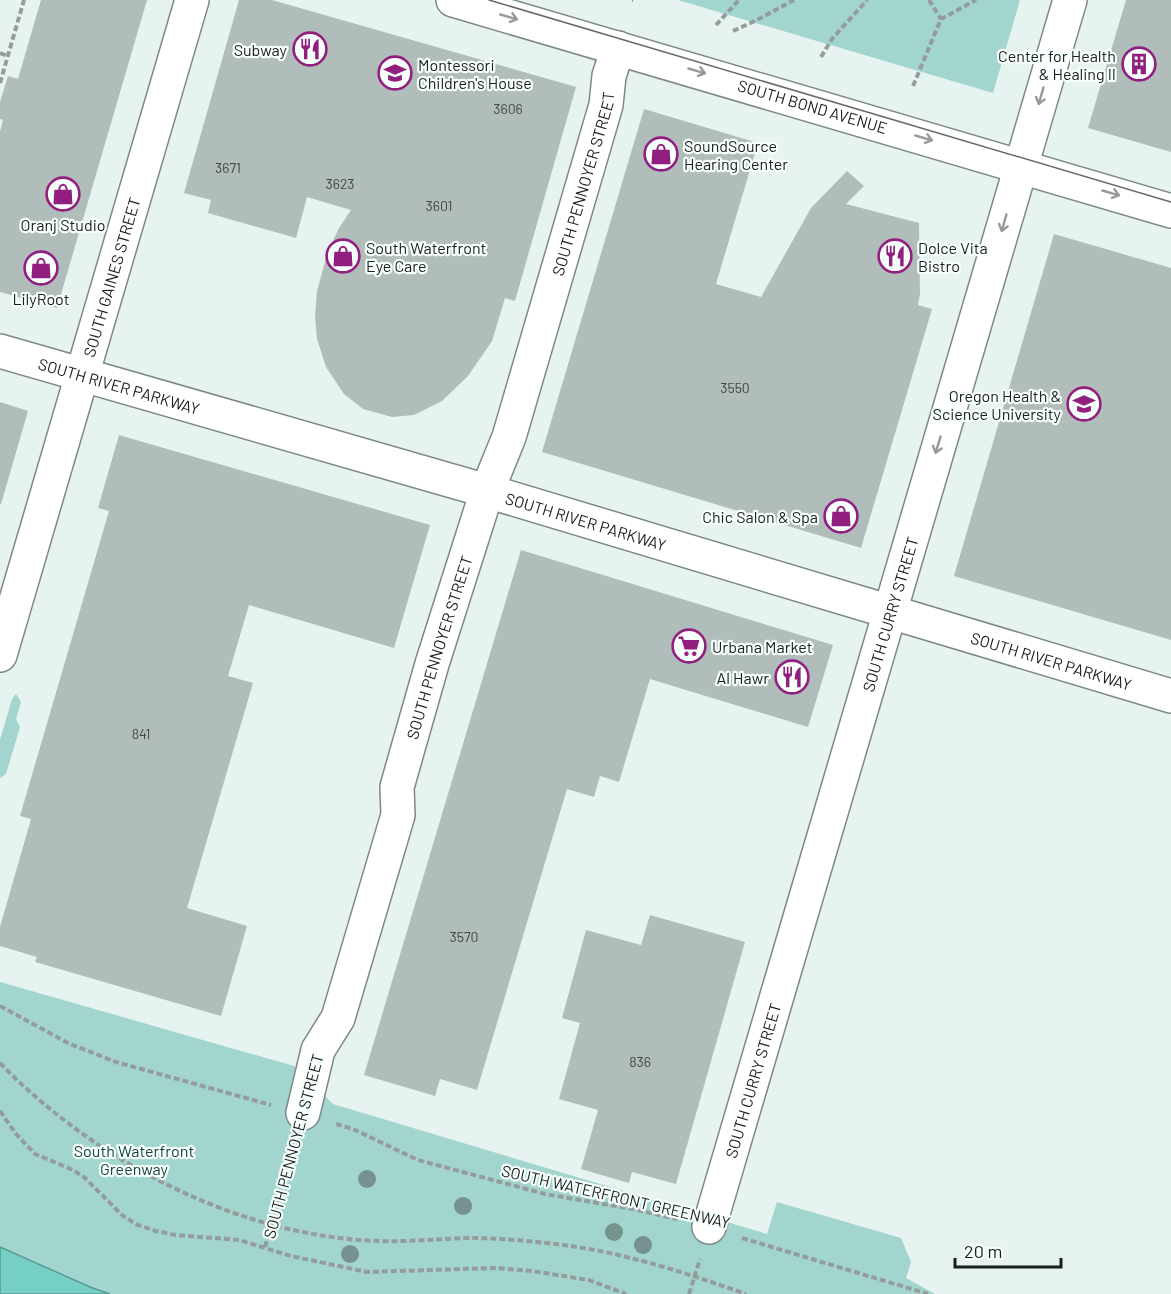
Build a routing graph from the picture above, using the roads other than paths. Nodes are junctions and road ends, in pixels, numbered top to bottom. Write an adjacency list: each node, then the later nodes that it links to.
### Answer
1 (192, 0): 8 (street, SOUTH GAINES STREET)
2 (453, 0): 4 (street, SOUTH BOND AVENUE, one-way to 4)
3 (1070, 0): 5 (street, SOUTH CURRY STREET, one-way to 5)
4 (618, 48): 5 (street, SOUTH BOND AVENUE, one-way to 5); 9 (street, SOUTH PENNOYER STREET)
5 (1021, 167): 6 (street, SOUTH BOND AVENUE, one-way to 6); 10 (street, SOUTH CURRY STREET, one-way to 10)
6 (1171, 211)
7 (0, 351): 8 (street, SOUTH RIVER PARKWAY)
8 (83, 375): 9 (street, SOUTH RIVER PARKWAY); 11 (street, SOUTH GAINES STREET)
9 (487, 491): 10 (street, SOUTH RIVER PARKWAY); 13 (street, SOUTH PENNOYER STREET)
10 (889, 611): 12 (street, SOUTH RIVER PARKWAY); 14 (street, SOUTH CURRY STREET)
11 (0, 656)
12 (1171, 696)
13 (303, 1113)
14 (709, 1227)

